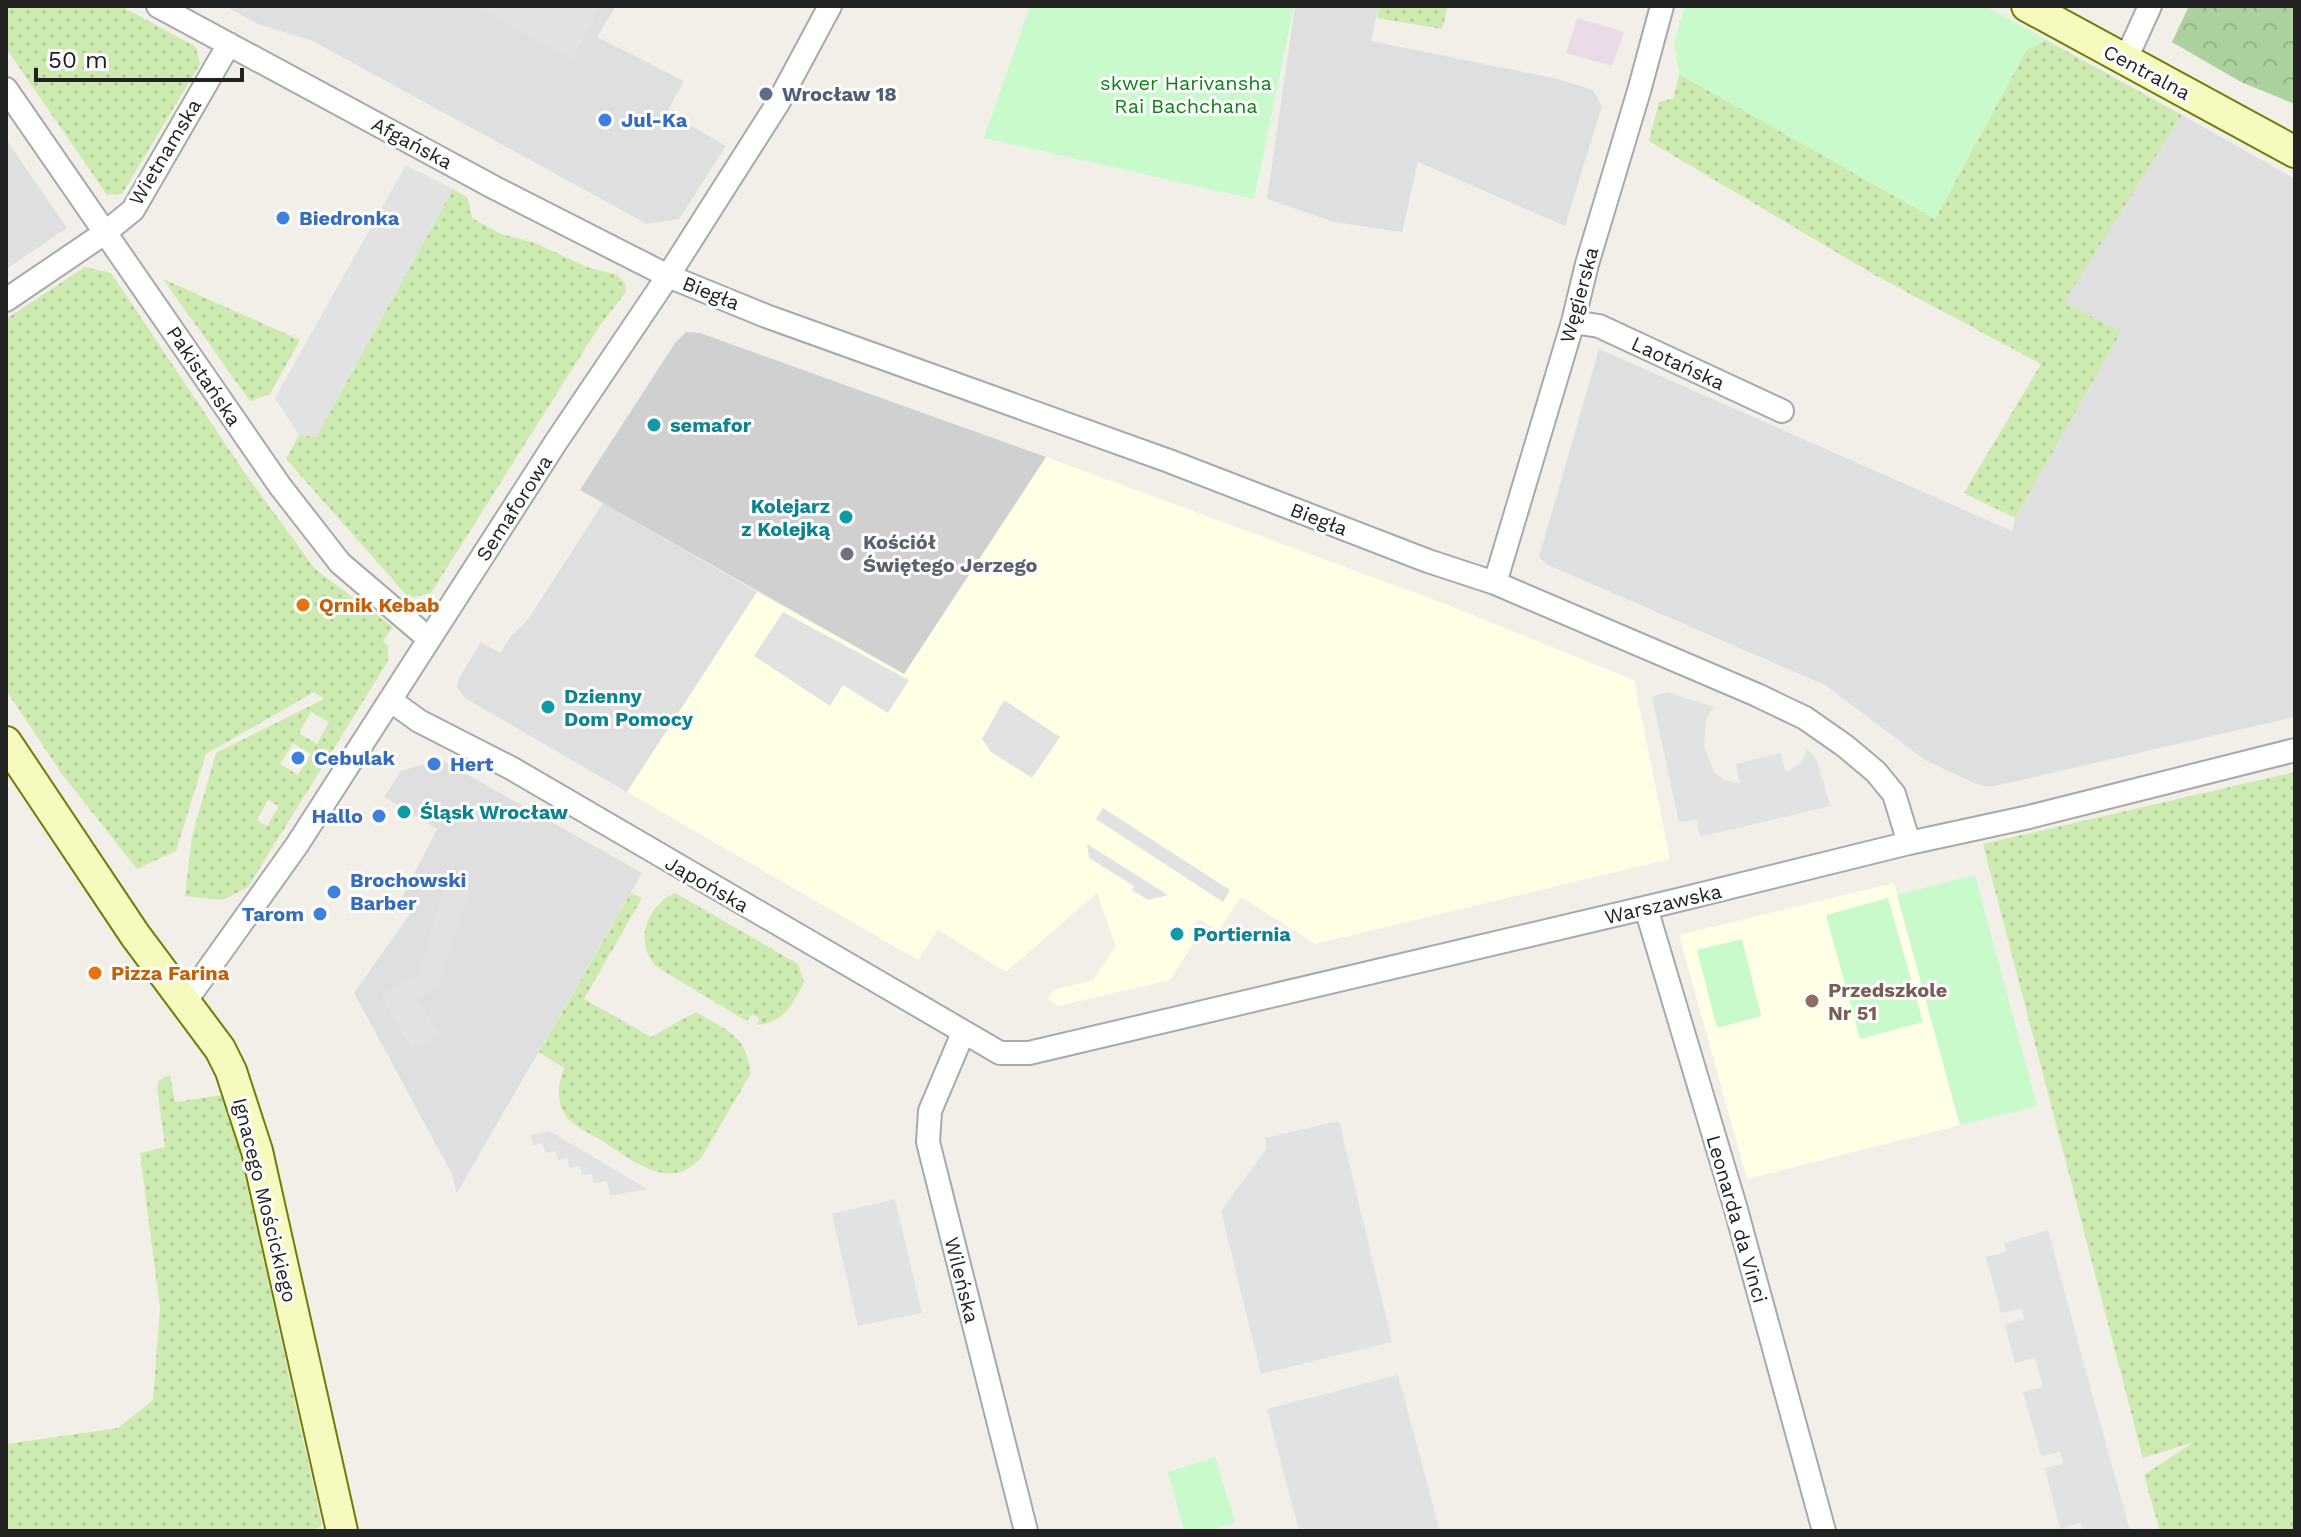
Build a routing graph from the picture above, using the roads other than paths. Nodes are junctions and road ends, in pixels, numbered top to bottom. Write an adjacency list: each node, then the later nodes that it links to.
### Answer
1 (158, 6): 6 (street, Afgańska)
2 (830, 6): 12 (street, Semaforowa)
3 (1662, 6): 14 (street, Węgierska)
4 (2027, 6): 7 (street, Centralna)
5 (2150, 6): 7 (street)
6 (229, 44): 11 (street, Wietnamska); 12 (street, Afgańska)
7 (2125, 61): 9 (street, Centralna)
8 (6, 89): 11 (street, Pakistańska)
9 (2282, 136): 10 (street, Centralna)
10 (2295, 152)
11 (106, 232): 13 (street, Wietnamska); 17 (street, Pakistańska)
12 (668, 276): 16 (street, Biegła); 17 (street, Semaforowa)
13 (6, 300)
14 (1573, 322): 15 (street, Laotańska); 16 (street, Węgierska)
15 (1782, 411)
16 (1495, 583): 21 (street, Biegła)
17 (429, 639): 18 (street, Semaforowa)
18 (390, 700): 23 (street, Semaforowa); 24 (street, Japońska)
19 (6, 742): 23 (street, Ignacego Mościckiego)
20 (2295, 750): 21 (street, Warszawska)
21 (1909, 843): 22 (street, Warszawska)
22 (1646, 908): 25 (street, Warszawska); 28 (street, Leonarda da Vinci)
23 (185, 1002): 26 (street, Ignacego Mościckiego)
24 (963, 1033): 25 (street, Japońska); 27 (street, Wileńska)
25 (1029, 1053)
26 (342, 1531)
27 (1026, 1531)
28 (1824, 1531)

